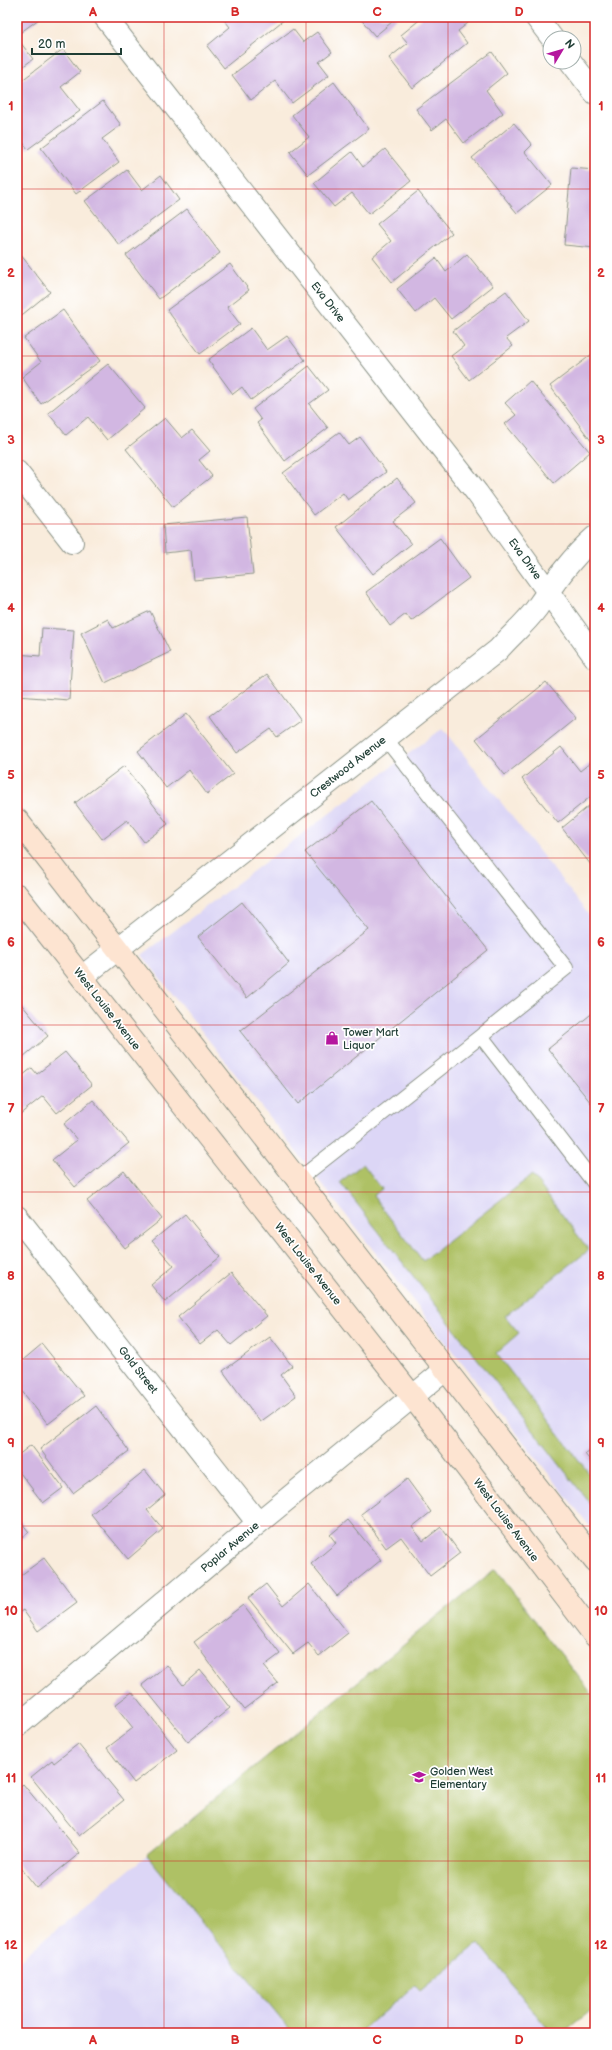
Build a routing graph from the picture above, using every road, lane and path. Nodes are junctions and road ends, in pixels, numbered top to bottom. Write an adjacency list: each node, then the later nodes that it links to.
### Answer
1 (105, 17): 9 (street, Eva Drive)
2 (536, 17): 3 (street)
3 (546, 30)
4 (577, 70): 5 (street)
5 (595, 93)
6 (17, 472): 8 (street)
7 (595, 537): 9 (street, Crestwood Avenue)
8 (72, 542)
9 (547, 590): 10 (street, Eva Drive); 11 (street, Crestwood Avenue)
10 (595, 657)
11 (385, 738): 14 (street, Crestwood Avenue); 16 (lane)
12 (17, 820): 14 (main road)
13 (17, 894): 15 (main road, West Louise Avenue)
14 (118, 949): 15 (street, Crestwood Avenue); 17 (main road)
15 (82, 977): 21 (main road, West Louise Avenue)
16 (480, 1036): 17 (lane); 18 (lane)
17 (298, 1180): 20 (main road)
18 (595, 1184)
19 (17, 1218): 22 (street, Gold Street)
20 (445, 1370): 21 (street, Poplar Avenue); 23 (main road)
21 (412, 1396): 22 (street, Poplar Avenue); 24 (main road, West Louise Avenue)
22 (258, 1523): 25 (street, Poplar Avenue)
23 (595, 1560)
24 (595, 1636)
25 (17, 1726)

